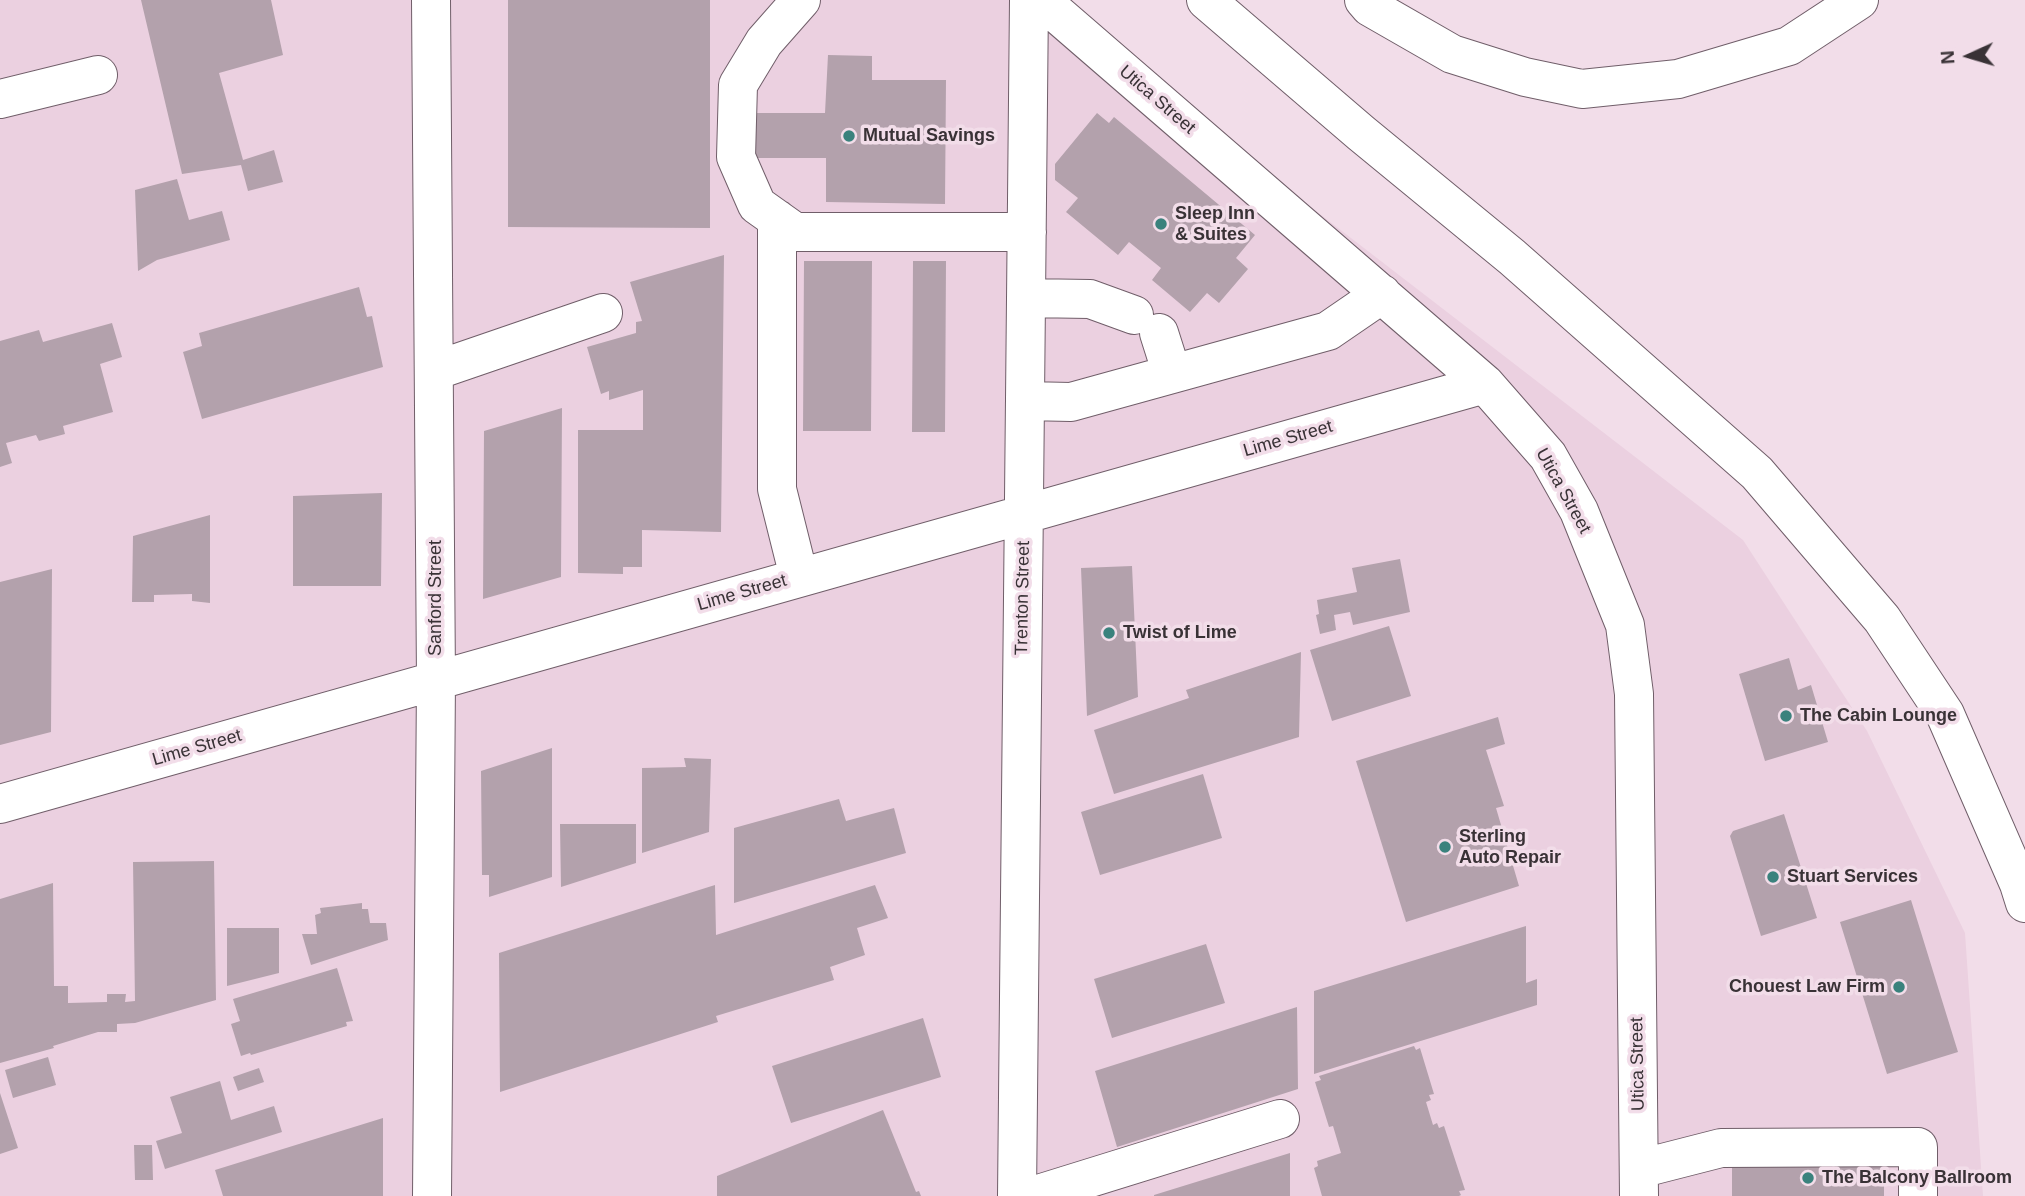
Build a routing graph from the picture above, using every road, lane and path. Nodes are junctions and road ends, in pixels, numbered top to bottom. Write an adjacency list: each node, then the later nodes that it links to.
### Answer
1 (431, 0): 15 (main road, Sanford Street)
2 (801, 0): 10 (main road)
3 (1029, 0): 11 (main road, Trenton Street)
4 (1041, 0): 12 (main road, Utica Street)
5 (1206, 0): 23 (main road)
6 (1364, 0): 7 (main road)
7 (1859, 0)
8 (98, 75): 9 (main road)
9 (0, 99)
10 (777, 219): 11 (main road); 20 (main road)
11 (1027, 232): 13 (main road, Trenton Street)
12 (1382, 294): 16 (main road); 17 (main road, Utica Street)
13 (1026, 299): 16 (main road); 18 (main road, Trenton Street)
14 (603, 313): 15 (main road)
15 (434, 371): 21 (main road, Sanford Street)
16 (1172, 374): 18 (main road)
17 (1485, 384): 19 (main road, Lime Street); 25 (main road, Utica Street)
18 (1025, 401): 19 (main road, Trenton Street)
19 (1024, 513): 20 (main road, Lime Street); 27 (main road, Trenton Street)
20 (799, 577): 21 (main road, Lime Street)
21 (436, 680): 22 (main road, Lime Street); 26 (main road, Sanford Street)
22 (0, 804)
23 (2025, 903)
24 (1280, 1119): 28 (main road)
25 (1639, 1182): 29 (main road)
26 (432, 1196)
27 (1017, 1196)
28 (1032, 1196)
29 (1918, 1196)

